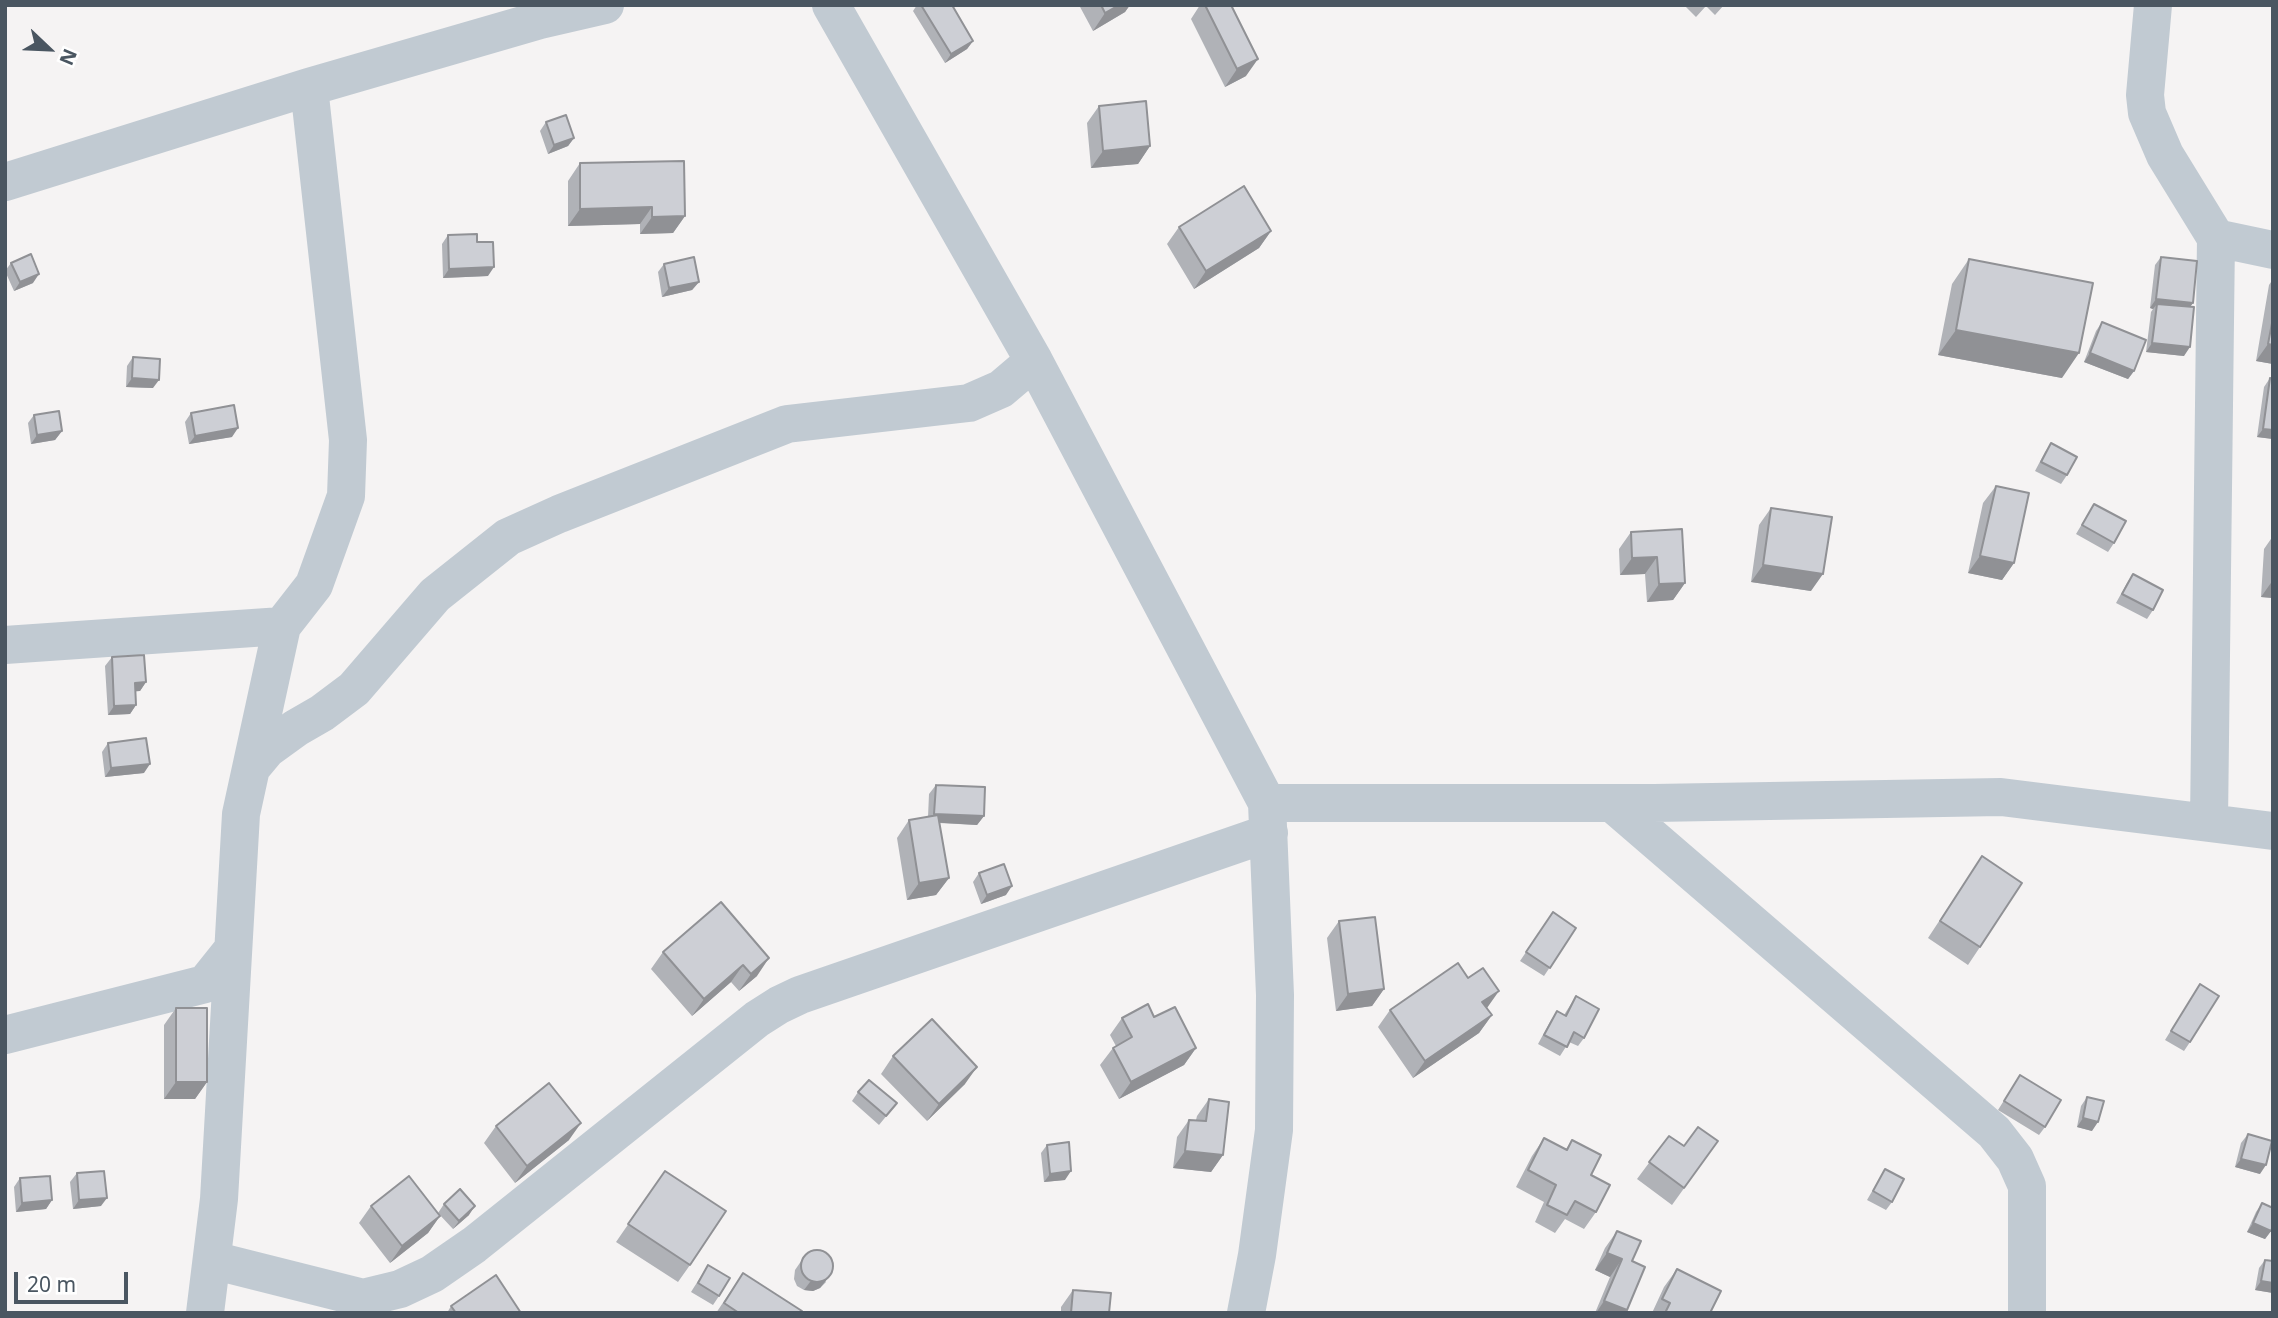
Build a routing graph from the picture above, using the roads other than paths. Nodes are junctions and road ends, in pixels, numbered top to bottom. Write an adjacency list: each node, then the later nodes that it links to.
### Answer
1 (605, 5): 4 (street)
2 (831, 5): 8 (street)
3 (2154, 5): 6 (street)
4 (309, 87): 5 (street); 9 (street)
5 (5, 182)
6 (2216, 237): 7 (street); 14 (street)
7 (2273, 250)
8 (1034, 361): 11 (street); 13 (street)
9 (282, 626): 10 (street); 11 (street)
10 (5, 645)
11 (252, 767): 16 (street)
12 (1612, 803): 13 (street); 14 (street); 21 (street)
13 (1268, 818): 18 (street); 20 (street)
14 (2209, 822): 15 (street)
15 (2273, 831)
16 (233, 949): 17 (street); 18 (street)
17 (5, 1035)
18 (212, 1260): 19 (street)
19 (205, 1313)
20 (1246, 1313)
21 (2027, 1313)

